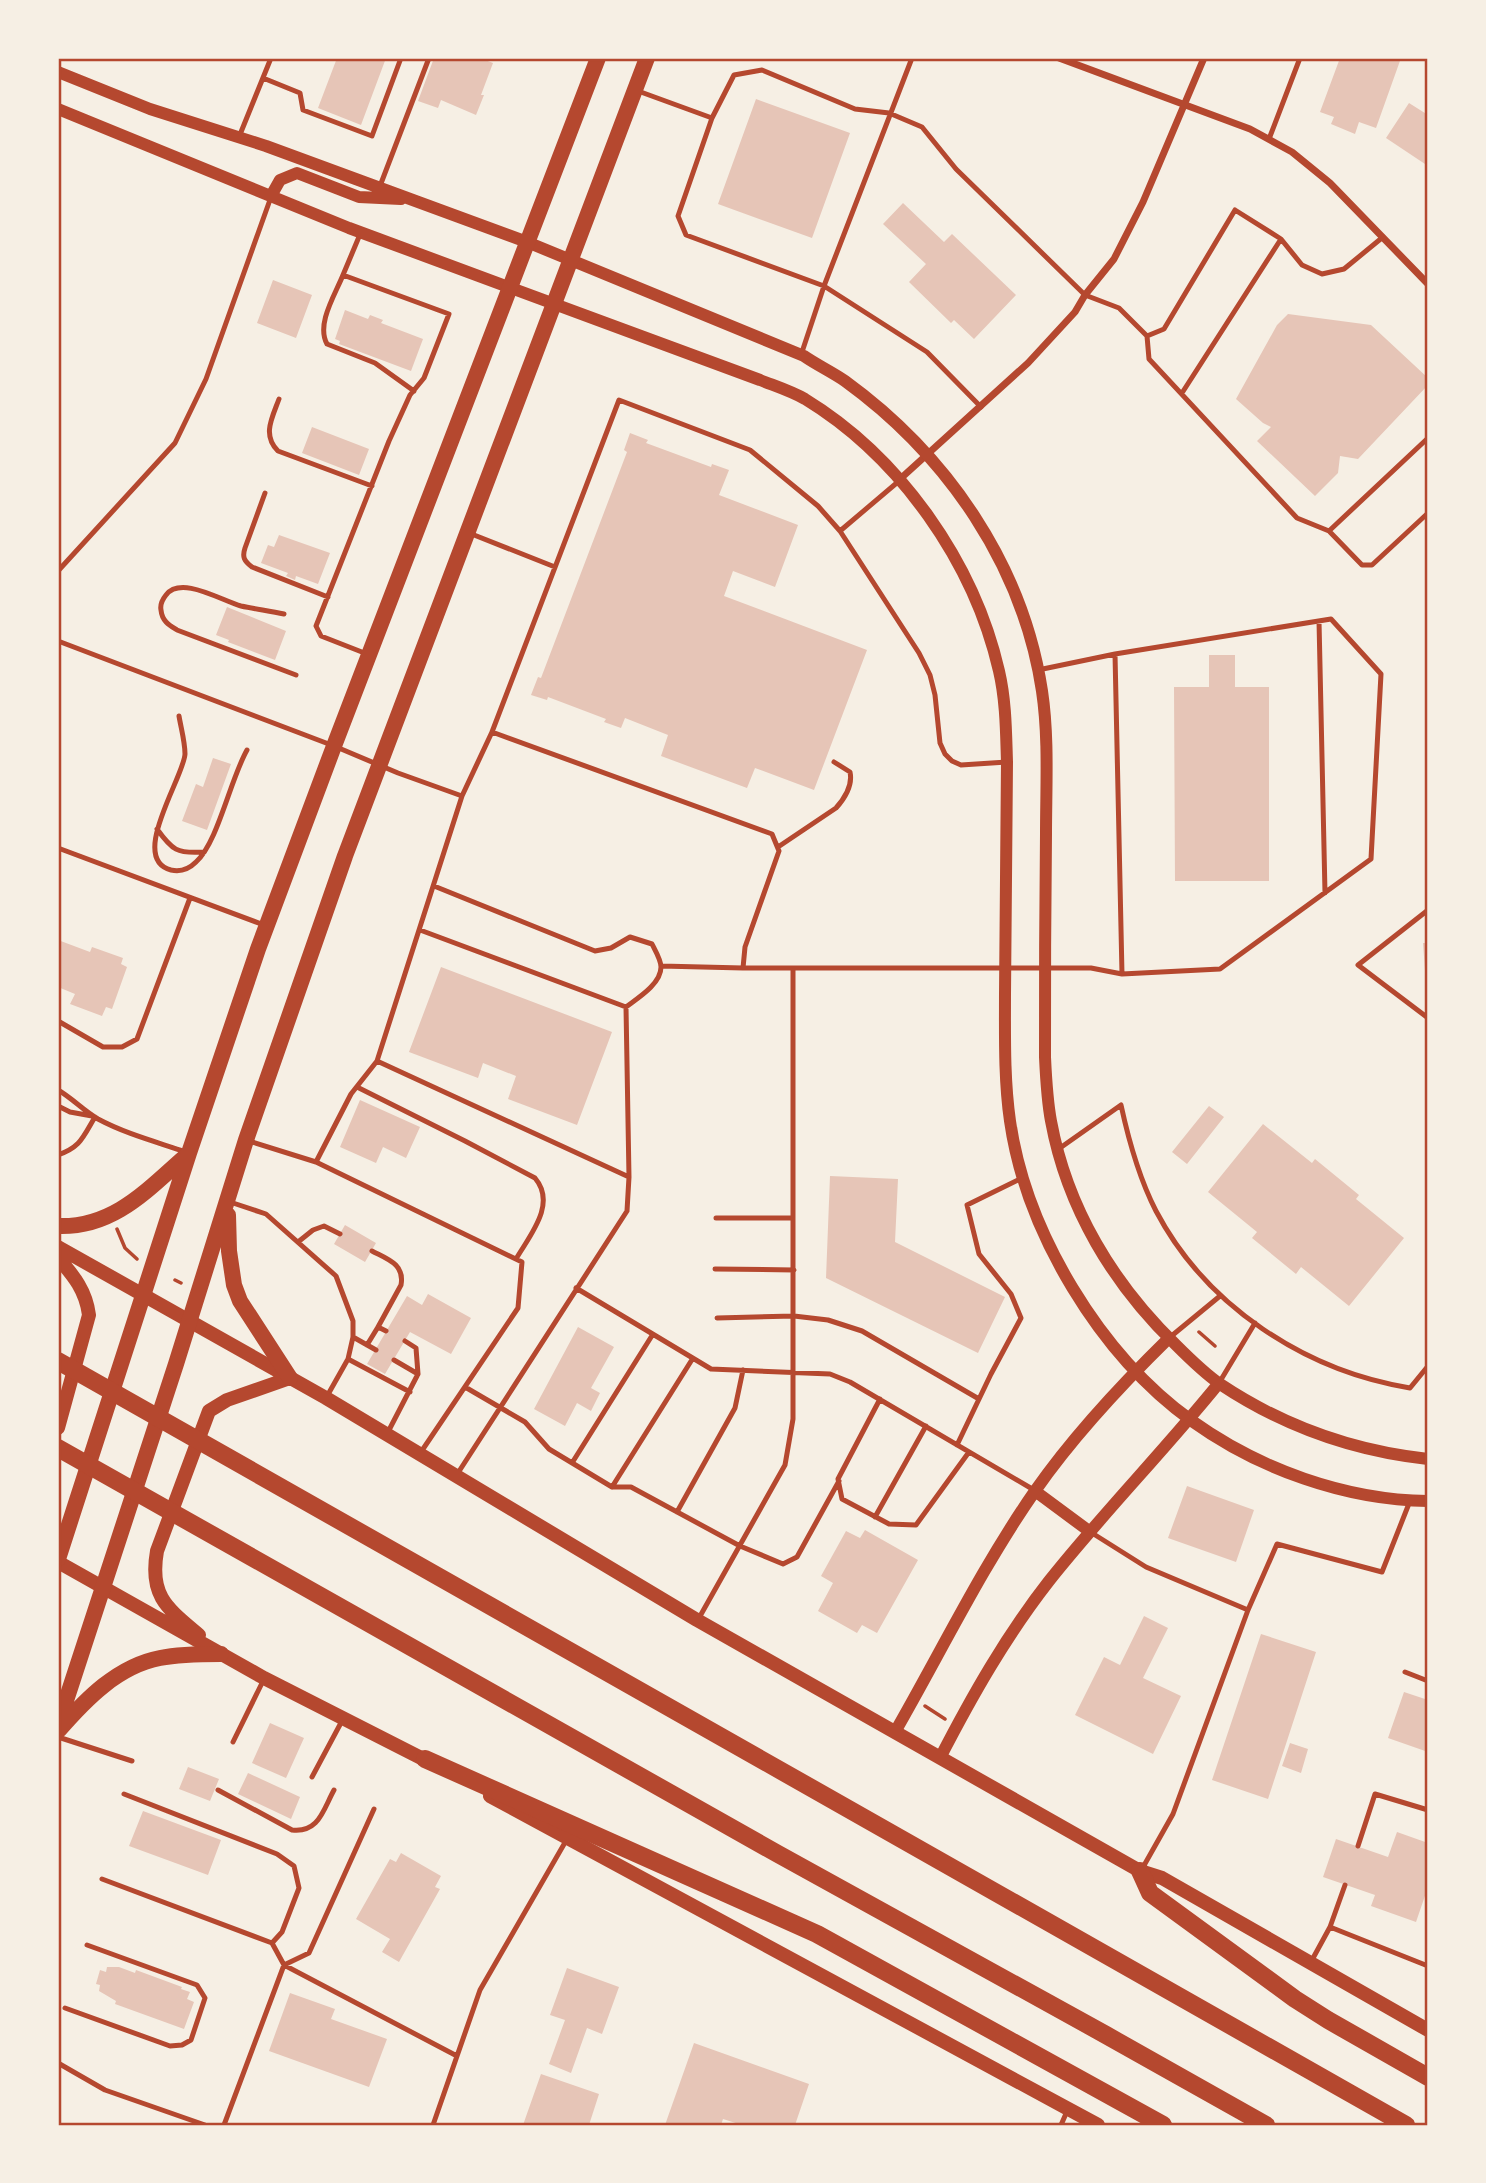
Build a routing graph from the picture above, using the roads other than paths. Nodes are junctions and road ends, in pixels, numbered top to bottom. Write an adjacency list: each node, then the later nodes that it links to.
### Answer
1 (271, 58): 11 (lane)
2 (401, 58): 11 (lane)
3 (429, 58): 19 (lane)
4 (598, 58): 24 (highway)
5 (647, 58): 12 (highway)
6 (912, 58): 15 (lane)
7 (1059, 58): 13 (street)
8 (1204, 58): 13 (street)
9 (1300, 58): 18 (lane)
10 (58, 72): 17 (street)
11 (263, 78): 17 (lane)
12 (635, 90): 16 (lane); 25 (highway)
13 (1185, 104): 18 (street); 30 (street)
14 (58, 109): 20 (street)
15 (889, 113): 16 (lane); 28 (lane); 30 (lane)
16 (712, 118): 28 (lane)
17 (239, 137): 19 (street)
18 (1269, 139): 22 (street)
19 (377, 192): 20 (street); 24 (street)
20 (271, 196): 21 (street); 48 (lane)
21 (361, 232): 26 (lane); 29 (street)
22 (1383, 237): 23 (lane); 27 (street)
23 (1281, 239): 32 (lane); 35 (lane)
24 (527, 242): 25 (street); 29 (highway)
25 (570, 259): 31 (highway); 33 (street)
26 (343, 275): 34 (lane); 34 (lane)
27 (1428, 284)
28 (824, 286): 33 (lane); 37 (lane)
29 (510, 287): 31 (street); 53 (highway)
30 (1086, 295): 32 (lane); 37 (street)
31 (553, 303): 40 (street); 46 (highway)
32 (1147, 336): 35 (lane)
33 (801, 355): 39 (street)
34 (414, 391): 41 (lane)
35 (1182, 393): 45 (lane)
36 (279, 400): 41 (lane)
37 (981, 407): 39 (street)
38 (1428, 438): 45 (lane)
39 (928, 454): 40 (street); 55 (street)
40 (899, 480): 44 (lane); 62 (street)
41 (372, 486): 49 (lane)
42 (265, 493): 49 (lane)
43 (1428, 513): 45 (lane)
44 (840, 531): 47 (lane); 62 (lane)
45 (1329, 531)
46 (466, 532): 47 (lane); 63 (highway)
47 (555, 566): 58 (lane)
48 (58, 571)
49 (328, 597): 53 (lane)
50 (284, 614): 56 (lane)
51 (1319, 621): 54 (lane); 70 (lane); 70 (lane)
52 (58, 641): 59 (lane)
53 (369, 654): 59 (highway)
54 (1115, 654): 55 (lane); 80 (lane)
55 (1038, 670): 79 (street)
56 (296, 676)
57 (179, 716): 65 (lane)
58 (492, 732): 64 (lane); 66 (lane)
59 (334, 746): 63 (lane); 73 (highway)
60 (247, 750): 68 (lane)
61 (834, 762): 66 (lane)
62 (1007, 762): 78 (street)
63 (379, 765): 64 (lane); 89 (highway)
64 (462, 796): 69 (lane)
65 (157, 829): 68 (lane); 68 (lane)
66 (778, 847): 76 (lane)
67 (58, 848): 71 (lane)
68 (204, 852)
69 (433, 886): 74 (lane); 75 (lane)
70 (1325, 893): 80 (lane)
71 (190, 898): 73 (lane); 83 (lane)
72 (1428, 910): 82 (lane)
73 (267, 927): 91 (highway)
74 (420, 930): 81 (lane); 84 (lane)
75 (661, 966): 76 (lane); 81 (lane)
76 (743, 968): 77 (lane)
77 (793, 968): 78 (lane); 97 (lane)
78 (1005, 969): 79 (lane); 95 (street)
79 (1045, 969): 80 (lane); 90 (street)
80 (1122, 974)
81 (626, 1007): 94 (lane)
82 (1428, 1018)
83 (58, 1021)
84 (377, 1061): 85 (lane); 94 (lane)
85 (357, 1087): 93 (lane); 105 (lane)
86 (58, 1090): 88 (lane)
87 (58, 1106): 88 (lane)
88 (95, 1117): 91 (lane); 92 (lane)
89 (246, 1140): 93 (lane); 96 (highway)
90 (1058, 1150): 110 (lane); 119 (street)
91 (189, 1153): 99 (highway); 109 (highway)
92 (58, 1155)
93 (316, 1162): 105 (lane)
94 (629, 1177): 108 (lane)
95 (1024, 1177): 129 (street); 138 (lane)
96 (227, 1201): 101 (lane); 113 (highway); 132 (highway)
97 (793, 1217): 98 (lane); 107 (lane)
98 (716, 1218)
99 (58, 1226)
100 (340, 1234): 101 (lane)
101 (298, 1242): 118 (lane)
102 (58, 1247): 109 (main road)
103 (372, 1251): 115 (lane)
104 (58, 1258): 142 (main road)
105 (516, 1259): 134 (lane)
106 (715, 1269): 107 (lane)
107 (794, 1270): 111 (lane)
108 (576, 1288): 117 (lane); 139 (lane)
109 (144, 1295): 113 (main road); 160 (highway)
110 (1220, 1296): 114 (lane); 119 (lane)
111 (793, 1317): 112 (lane); 130 (lane); 138 (lane)
112 (717, 1318)
113 (189, 1322): 132 (main road); 161 (highway)
114 (1255, 1323): 127 (lane); 133 (lane)
115 (378, 1327): 116 (lane); 121 (lane)
116 (386, 1331)
117 (653, 1334): 123 (lane); 149 (lane)
118 (353, 1337): 121 (lane); 124 (lane)
119 (1169, 1338): 129 (street); 133 (street)
120 (405, 1341): 131 (lane)
121 (368, 1345): 122 (lane)
122 (376, 1350)
123 (693, 1358): 128 (lane); 152 (lane)
124 (348, 1359): 135 (lane); 136 (lane)
125 (394, 1360): 131 (lane)
126 (58, 1361): 207 (highway)
127 (1428, 1366)
128 (743, 1370): 130 (lane); 156 (lane)
129 (1136, 1370): 140 (street); 153 (street)
130 (794, 1373): 137 (lane); 159 (lane)
131 (418, 1374): 135 (lane)
132 (290, 1378): 136 (main road); 164 (main road)
133 (1219, 1383): 140 (street); 148 (street)
134 (465, 1387): 139 (lane); 147 (lane)
135 (410, 1392): 143 (lane)
136 (326, 1398): 143 (main road)
137 (880, 1399): 141 (lane); 151 (lane)
138 (979, 1399): 144 (lane)
139 (500, 1408): 149 (lane); 150 (lane)
140 (1190, 1420): 154 (street); 158 (street)
141 (926, 1426): 144 (lane); 157 (lane)
142 (58, 1428)
143 (387, 1435): 147 (main road)
144 (957, 1445): 146 (lane)
145 (58, 1448): 206 (highway)
146 (969, 1452): 153 (lane); 157 (lane)
147 (420, 1454): 150 (main road)
148 (1428, 1459)
149 (572, 1463): 152 (lane)
150 (456, 1476): 163 (main road)
151 (839, 1481): 157 (lane); 159 (lane)
152 (612, 1487): 156 (lane)
153 (1035, 1491): 158 (street); 171 (street)
154 (1410, 1501): 155 (street); 162 (lane)
155 (1428, 1501)
156 (677, 1512): 159 (lane)
157 (876, 1517)
158 (1089, 1531): 162 (lane); 174 (street)
159 (740, 1546): 163 (lane)
160 (58, 1561): 161 (main road)
161 (102, 1587): 164 (main road); 169 (highway)
162 (1248, 1611): 185 (lane)
163 (697, 1620): 171 (main road)
164 (221, 1654): 166 (main road); 170 (highway)
165 (1405, 1672): 167 (lane)
166 (264, 1678): 168 (main road); 173 (lane)
167 (1428, 1681)
168 (343, 1718): 175 (main road); 177 (lane)
169 (58, 1725)
170 (58, 1732)
171 (895, 1732): 174 (main road)
172 (58, 1737): 176 (lane)
173 (233, 1742)
174 (940, 1758): 185 (main road)
175 (425, 1759): 183 (main road); 205 (highway)
176 (132, 1761)
177 (313, 1777)
178 (218, 1790): 179 (lane)
179 (334, 1790)
180 (124, 1794): 189 (lane)
181 (374, 1809): 192 (lane)
182 (1428, 1810): 184 (lane)
183 (567, 1839): 196 (lane); 199 (main road)
184 (1358, 1846)
185 (1140, 1871): 191 (main road); 198 (highway)
186 (102, 1879): 189 (lane)
187 (1345, 1885): 188 (lane)
188 (1330, 1927): 191 (lane); 193 (lane)
189 (272, 1943): 192 (lane)
190 (87, 1945): 194 (lane)
191 (1311, 1963): 195 (main road)
192 (284, 1965): 196 (lane); 201 (lane)
193 (1428, 1966)
194 (65, 2008)
195 (1428, 2031)
196 (457, 2056): 202 (lane)
197 (59, 2066): 200 (lane)
198 (1428, 2077)
199 (1068, 2108): 203 (lane); 204 (main road)
200 (205, 2125)
201 (224, 2125)
202 (433, 2125)
203 (1061, 2125)
204 (1098, 2125)
205 (1163, 2125)
206 (1266, 2125)
207 (1406, 2125)

